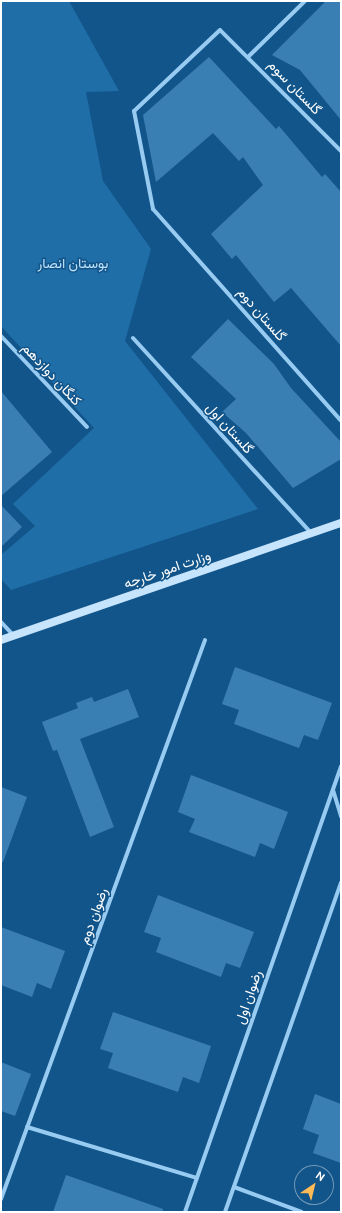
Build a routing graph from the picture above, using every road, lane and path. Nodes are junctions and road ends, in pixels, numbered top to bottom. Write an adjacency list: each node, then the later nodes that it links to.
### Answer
1 (305, 1): 2 (street)
2 (249, 56): 3 (street, گلستان سوم); 4 (street, گلستان سوم)
3 (341, 151)
4 (166, 223): 7 (street, گلستان دوم)
5 (1, 336): 8 (street, کنگان دوازدهم)
6 (133, 338): 10 (street, گلستان اول)
7 (341, 421)
8 (87, 427)
9 (341, 523): 10 (main road, وزارت امور خارجه)
10 (310, 533): 12 (main road, وزارت امور خارجه)
11 (1, 622): 12 (street)
12 (14, 636): 13 (main road, وزارت امور خارجه)
13 (1, 640)
14 (205, 640): 19 (street, رضوان دوم)
15 (341, 766): 16 (street, رضوان اول)
16 (333, 790): 17 (street); 20 (street, رضوان اول)
17 (341, 817)
18 (341, 883): 21 (street)
19 (27, 1127): 20 (street); 22 (street, رضوان دوم)
20 (197, 1178): 23 (street, رضوان اول)
21 (234, 1187): 24 (street); 25 (street)
22 (1, 1199)
23 (185, 1212)
24 (225, 1212)
25 (302, 1212)

